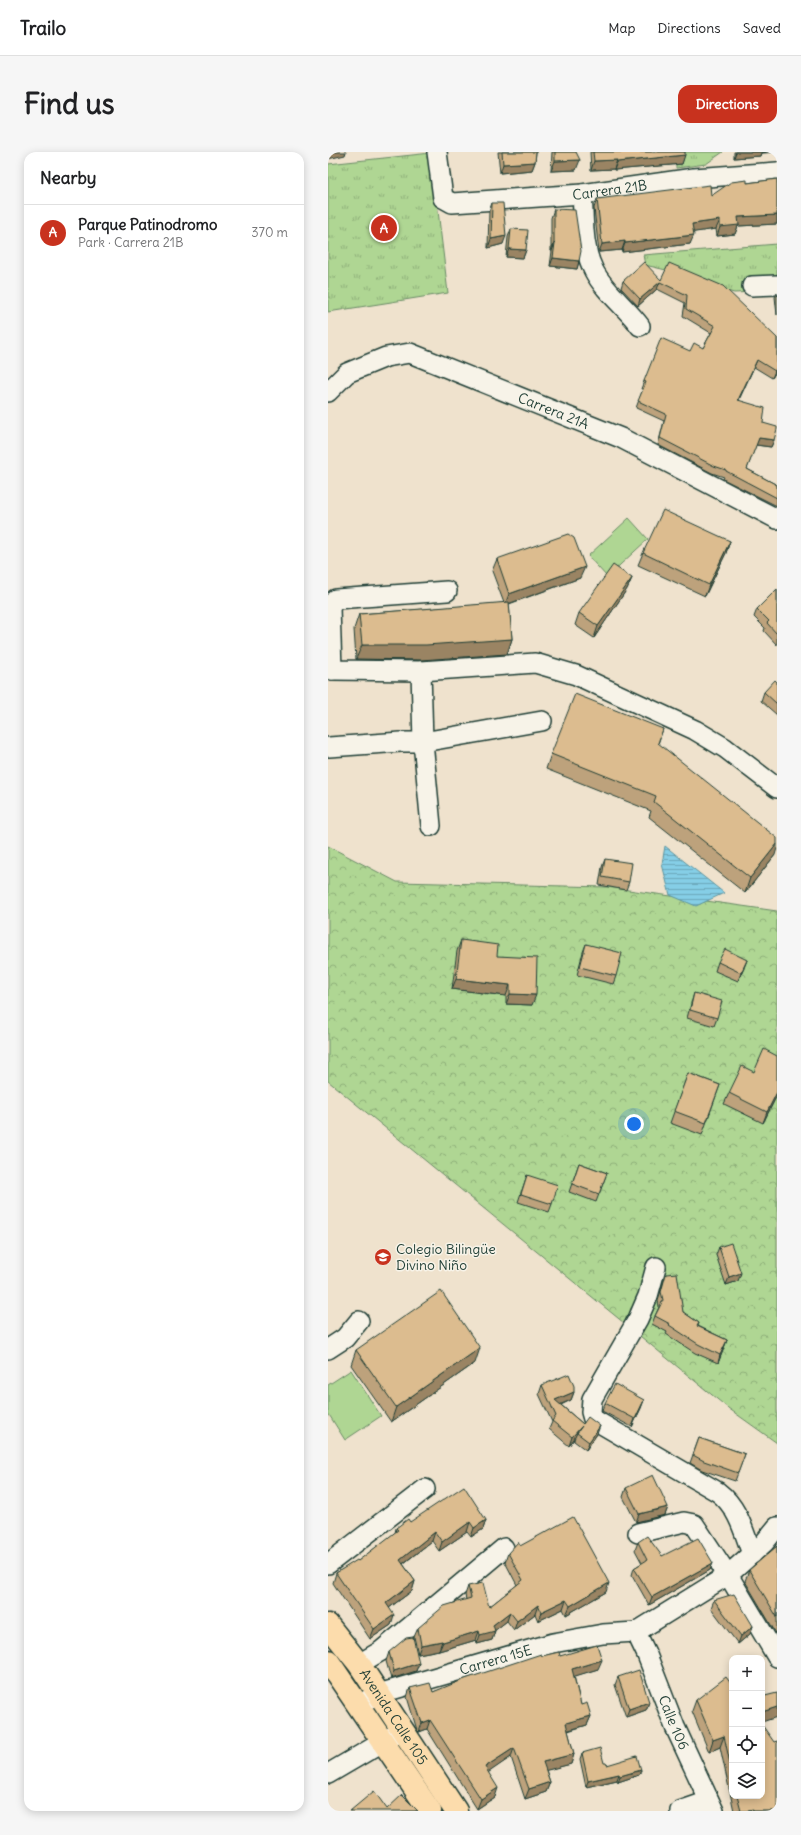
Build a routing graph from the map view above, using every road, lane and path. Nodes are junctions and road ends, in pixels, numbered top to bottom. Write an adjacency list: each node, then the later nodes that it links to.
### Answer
1 (437, 152): 3 (street, Carrera 21B)
2 (777, 172): 3 (street, Carrera 21B)
3 (582, 194): 6 (street)
4 (777, 285): 5 (street)
5 (752, 286)
6 (640, 326)
7 (328, 392): 8 (street, Carrera 21A)
8 (777, 519)
9 (447, 591): 10 (street)
10 (330, 669): 11 (street)
11 (421, 671): 13 (street); 15 (street)
12 (542, 721): 13 (street)
13 (424, 742): 14 (street); 16 (street)
14 (329, 746)
15 (775, 784)
16 (431, 826)
17 (656, 1267): 24 (street)
18 (359, 1321): 19 (street)
19 (328, 1349)
20 (425, 1489): 25 (street)
21 (777, 1527): 24 (street)
22 (638, 1533): 26 (street)
23 (504, 1548): 31 (street)
24 (752, 1554): 26 (street)
25 (328, 1564)
26 (728, 1575): 28 (street); 29 (street)
27 (328, 1625): 31 (main road, Avenida Calle 105)
28 (636, 1632): 32 (street, Carrera 15E); 37 (street, Calle 106)
29 (777, 1657)
30 (328, 1661): 33 (main road, Avenida Calle 105)
31 (359, 1664): 32 (main road, Avenida Calle 105)
32 (378, 1694): 33 (street, Carrera 15E); 34 (main road, Avenida Calle 105)
33 (358, 1704): 35 (main road, Avenida Calle 105)
34 (403, 1730): 35 (street); 39 (main road, Avenida Calle 105)
35 (383, 1741): 36 (street); 38 (main road, Avenida Calle 105)
36 (328, 1774)
37 (712, 1806): 40 (street)
38 (430, 1811)
39 (456, 1811)
40 (680, 1811)

